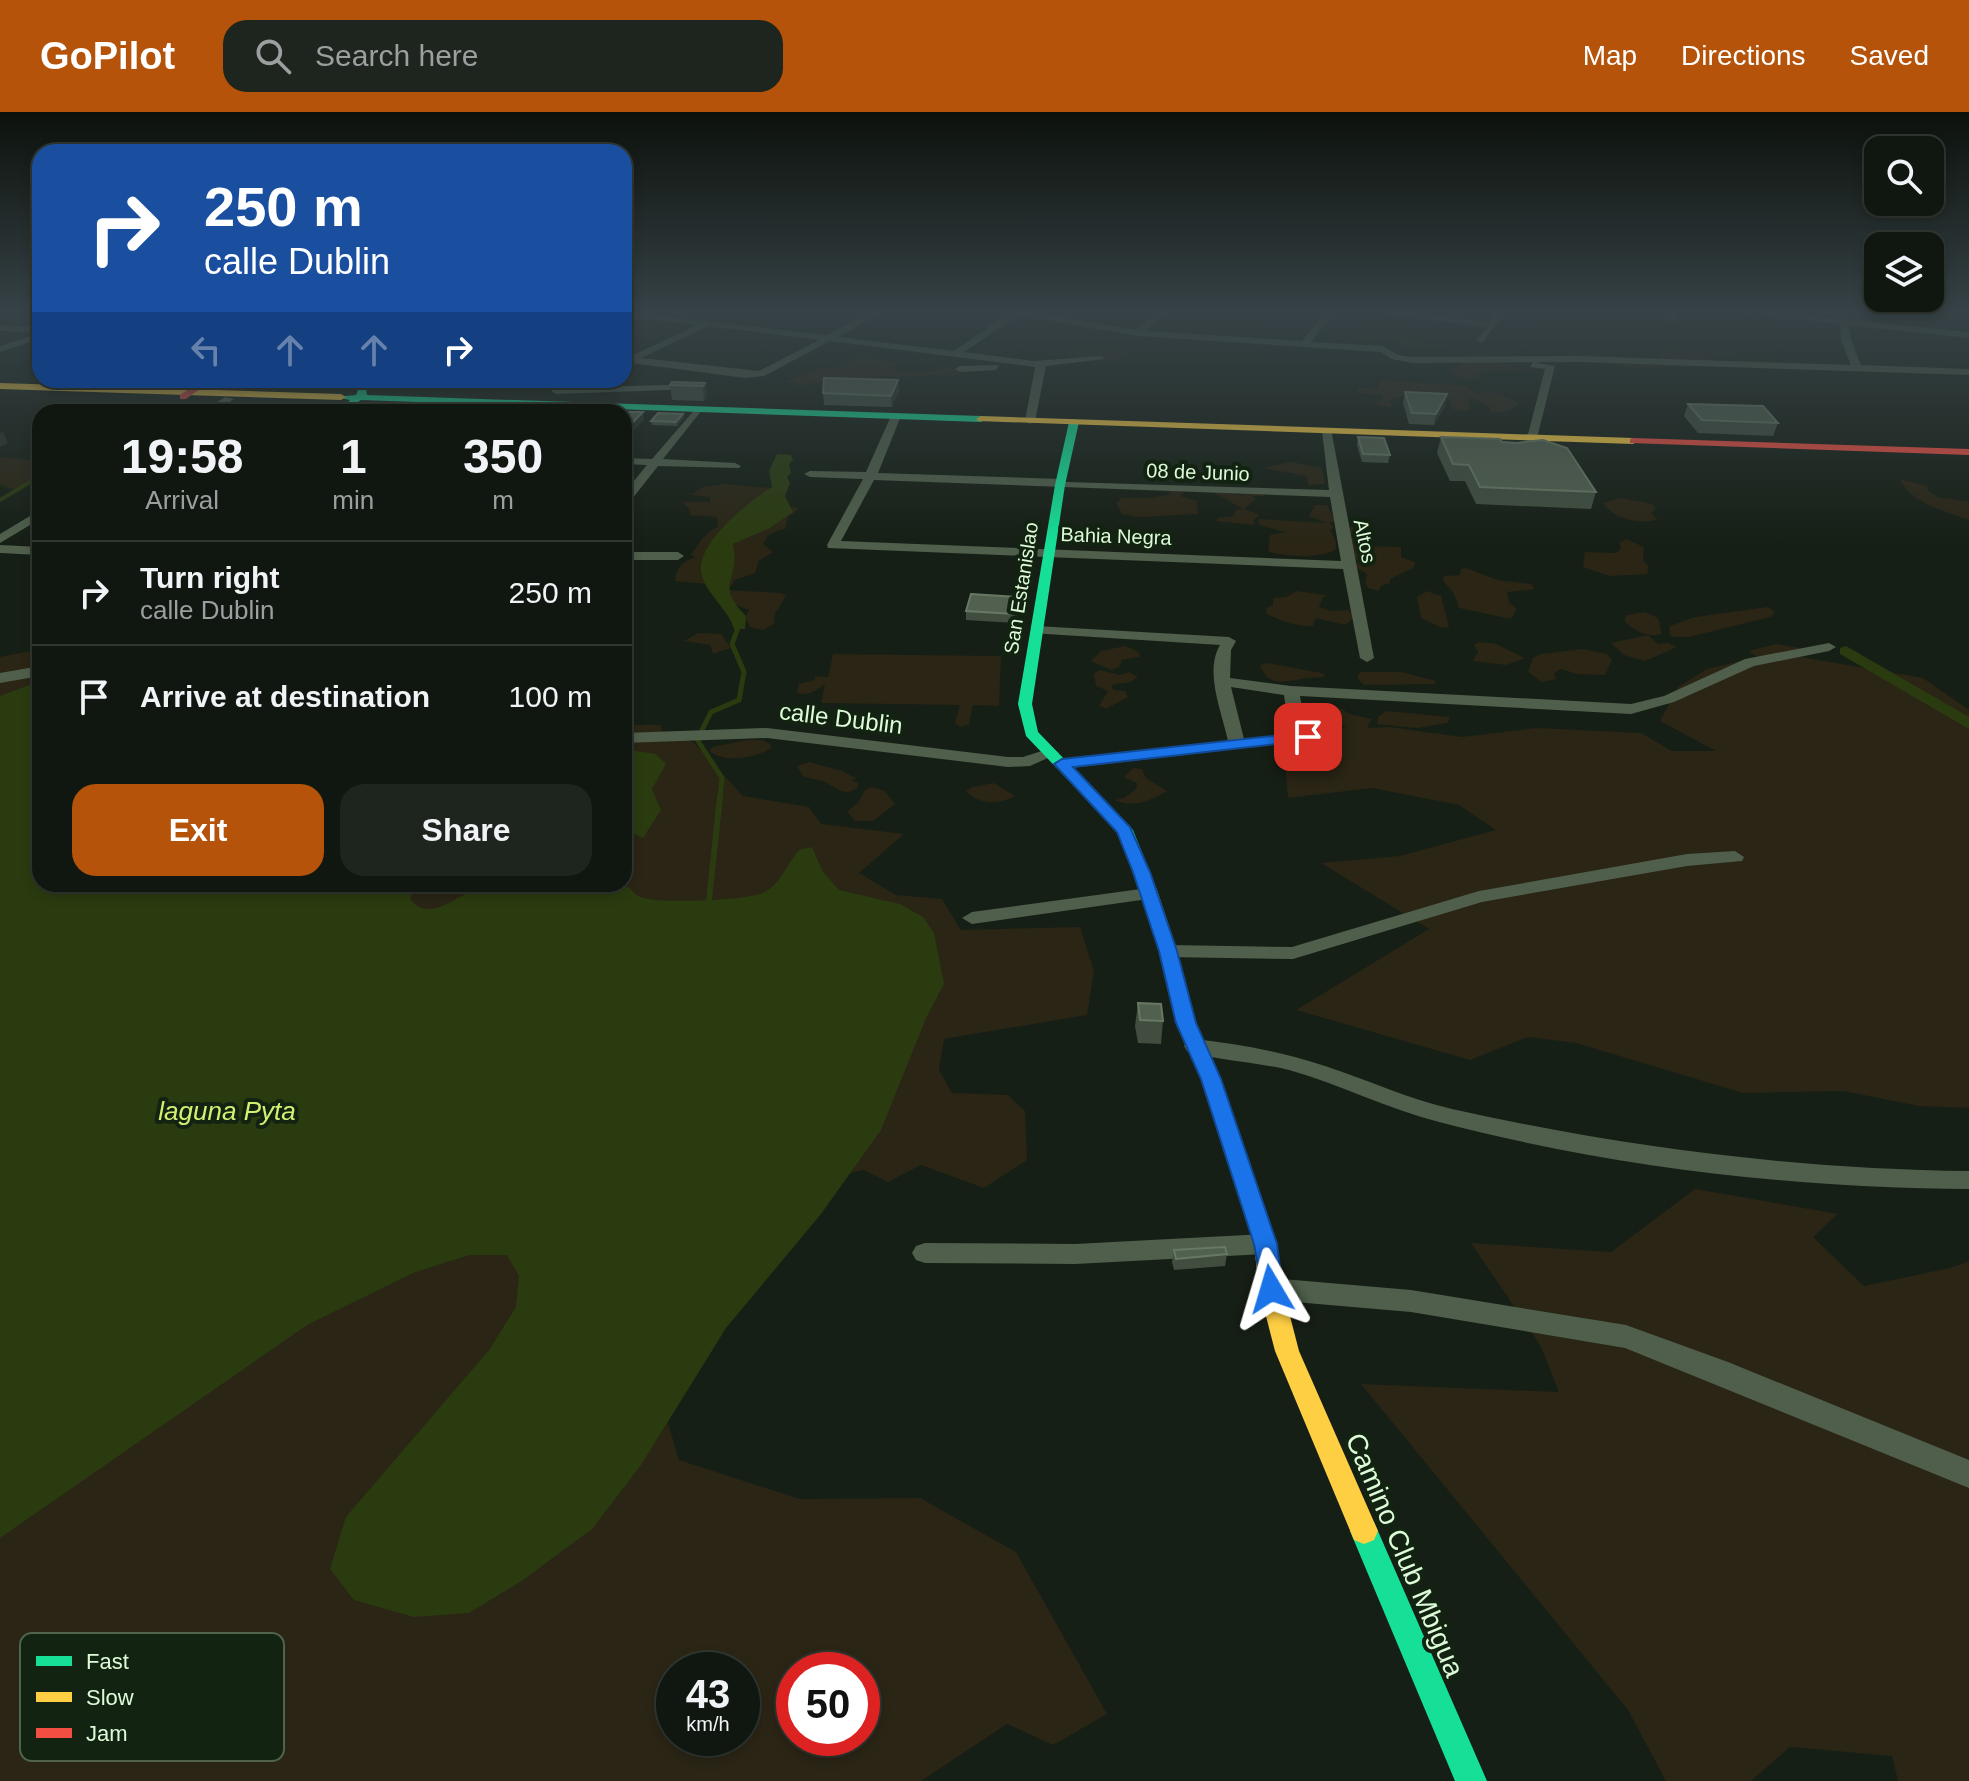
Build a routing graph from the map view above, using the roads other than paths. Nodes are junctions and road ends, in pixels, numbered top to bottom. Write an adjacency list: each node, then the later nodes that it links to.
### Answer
1 (75, 390): 10 (main road)
2 (102, 390): 10 (main road)
3 (221, 390): 10 (main road)
4 (244, 390): 11 (main road)
5 (407, 390): 11 (street)
6 (565, 390): 7 (street)
7 (593, 390)
8 (1036, 390): 17 (street)
9 (1544, 390): 21 (street)
10 (199, 393): 11 (main road)
11 (359, 396): 12 (main road)
12 (448, 404)
13 (632, 411): 15 (main road)
14 (632, 412): 15 (main road)
15 (695, 412): 16 (main road); 25 (street)
16 (895, 419): 17 (main road); 18 (main road); 28 (street)
17 (1030, 421): 18 (main road)
18 (1074, 425): 19 (main road); 29 (main road, San Estanislao)
19 (1327, 433): 20 (main road); 31 (street, Altos)
20 (1427, 436): 21 (main road); 22 (main road)
21 (1532, 438): 22 (main road)
22 (1645, 444): 23 (main road)
23 (1969, 455)
24 (632, 462): 25 (street)
25 (655, 463): 26 (street); 30 (street)
26 (735, 466)
27 (810, 474): 28 (street, 08 de Junio)
28 (871, 475): 29 (street, 08 de Junio); 36 (street, Bahia Negra)
29 (1061, 484): 31 (street, 08 de Junio); 36 (main road, San Estanislao)
30 (632, 491)
31 (1335, 494): 39 (street, Altos)
32 (32, 519): 33 (street)
33 (0, 539)
34 (0, 549): 35 (street)
35 (32, 551)
36 (1049, 554): 39 (street, Bahia Negra); 40 (main road, San Estanislao)
37 (632, 556): 38 (street)
38 (678, 556)
39 (1350, 565): 42 (street, Altos)
40 (1036, 630): 45 (street); 49 (main road, San Estanislao)
41 (1829, 647): 46 (street)
42 (1367, 658)
43 (32, 672): 44 (street)
44 (0, 678)
45 (1222, 681): 46 (street); 48 (street)
46 (1291, 691): 48 (street, calle Dublin)
47 (632, 738): 49 (street, calle Dublin)
48 (1236, 742): 49 (street, calle Dublin)
49 (1056, 758): 51 (main road)
50 (1735, 857): 53 (street)
51 (1148, 894): 52 (street); 53 (main road)
52 (972, 918)
53 (1168, 951): 54 (main road)
54 (1195, 1046): 55 (street); 56 (main road)
55 (1969, 1180)
56 (1265, 1244): 57 (street); 58 (main road)
57 (925, 1253)
58 (1271, 1289): 59 (street); 60 (main road, Camino Club Mbigua)
59 (1969, 1474)
60 (1471, 1781)

